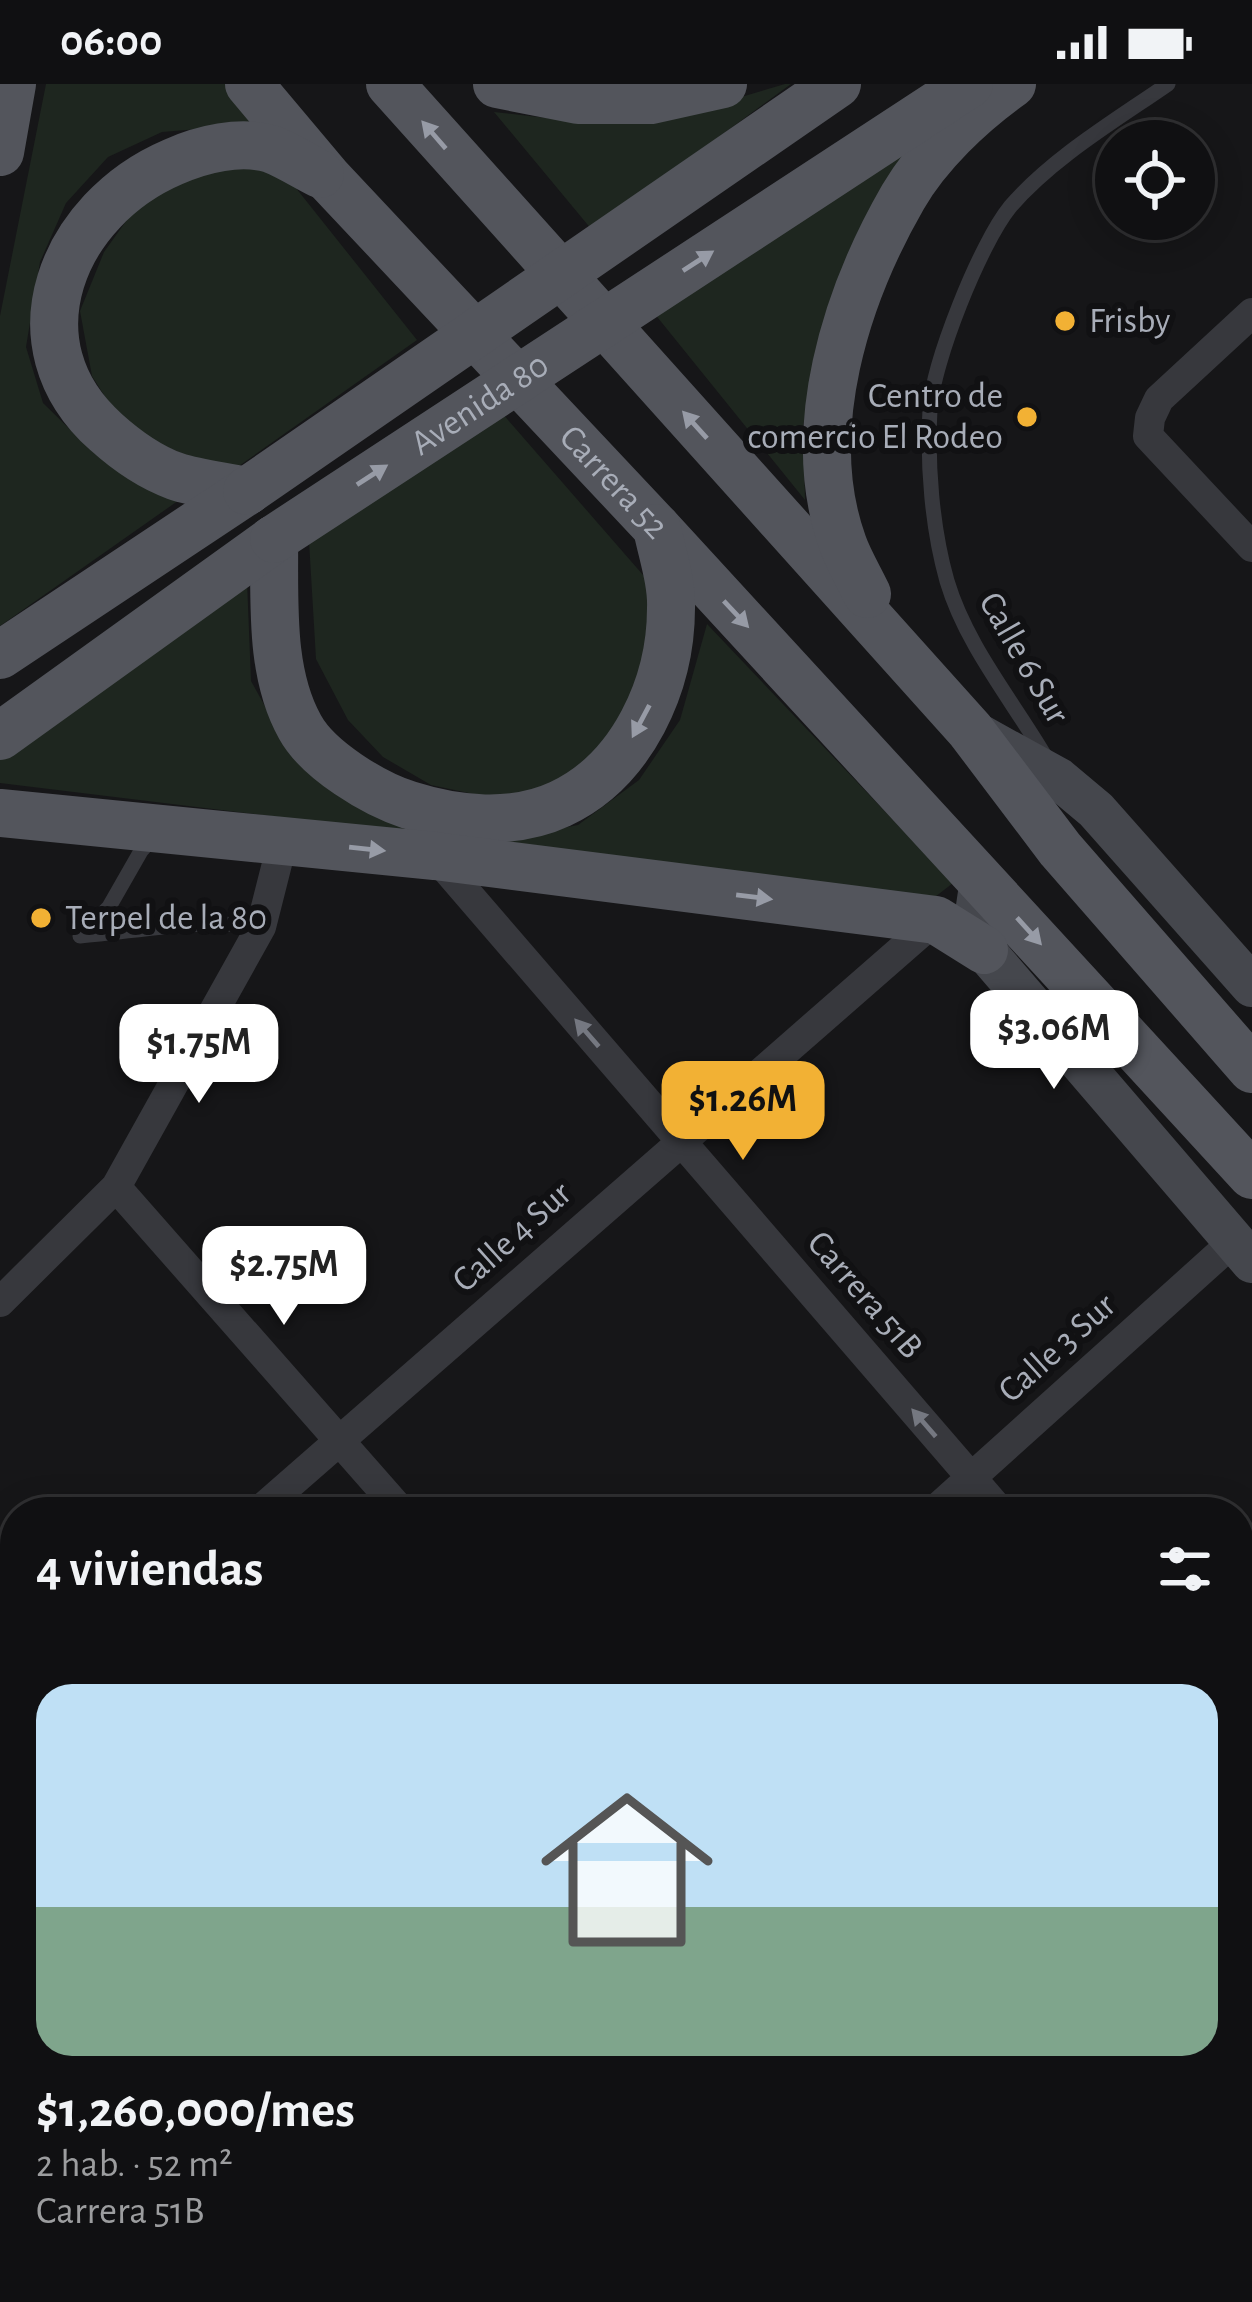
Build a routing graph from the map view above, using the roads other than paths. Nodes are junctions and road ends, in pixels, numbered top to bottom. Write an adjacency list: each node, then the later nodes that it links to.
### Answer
1 (12, 84): 11 (main road)
2 (249, 84): 12 (main road, Carrera 52)
3 (390, 84): 18 (main road, one-way to 3)
4 (497, 84): 5 (main road)
5 (724, 84)
6 (837, 84): 14 (main road, Avenida 80, bridge)
7 (969, 84): 16 (main road, Avenida 80, one-way to 7, bridge)
8 (1012, 84): 18 (main road)
9 (1168, 84): 10 (lane, Calle 6 Sur)
10 (1153, 89): 22 (lane, Calle 6 Sur)
11 (0, 152)
12 (328, 178): 14 (main road); 15 (main road, Carrera 52)
13 (1252, 314): 17 (street)
14 (247, 490): 19 (main road, Avenida 80)
15 (657, 528): 16 (main road, one-way to 16); 27 (main road, Carrera 52, one-way to 27)
16 (274, 539): 21 (main road, Avenida 80)
17 (1252, 547)
18 (891, 641): 20 (main road)
19 (0, 655)
20 (970, 730): 22 (street); 32 (main road)
21 (0, 736)
22 (1059, 779): 31 (street)
23 (0, 813): 24 (main road)
24 (164, 827): 25 (main road); 29 (lane)
25 (283, 840): 26 (main road, one-way to 26); 29 (street)
26 (435, 856): 28 (main road, one-way to 28); 33 (street, Carrera 51B, one-way to 26)
27 (981, 879): 28 (street, Calle 4 Sur); 30 (street); 34 (main road, Carrera 52, one-way to 34)
28 (936, 920): 30 (main road); 33 (street, Calle 4 Sur)
29 (261, 927): 35 (street)
30 (984, 950): 36 (street)
31 (1252, 986)
32 (1252, 1069)
33 (680, 1141): 38 (street, Calle 4 Sur); 39 (street, Carrera 51B, one-way to 33)
34 (1252, 1175)
35 (116, 1187): 37 (street); 38 (street)
36 (1243, 1252): 39 (street, Calle 3 Sur)
37 (0, 1302)
38 (341, 1442): 40 (street, Calle 4 Sur); 41 (street)
39 (972, 1478): 42 (street, Calle 3 Sur); 43 (street, Carrera 51B)
40 (276, 1497)
41 (390, 1497)
42 (950, 1497)
43 (988, 1497)

